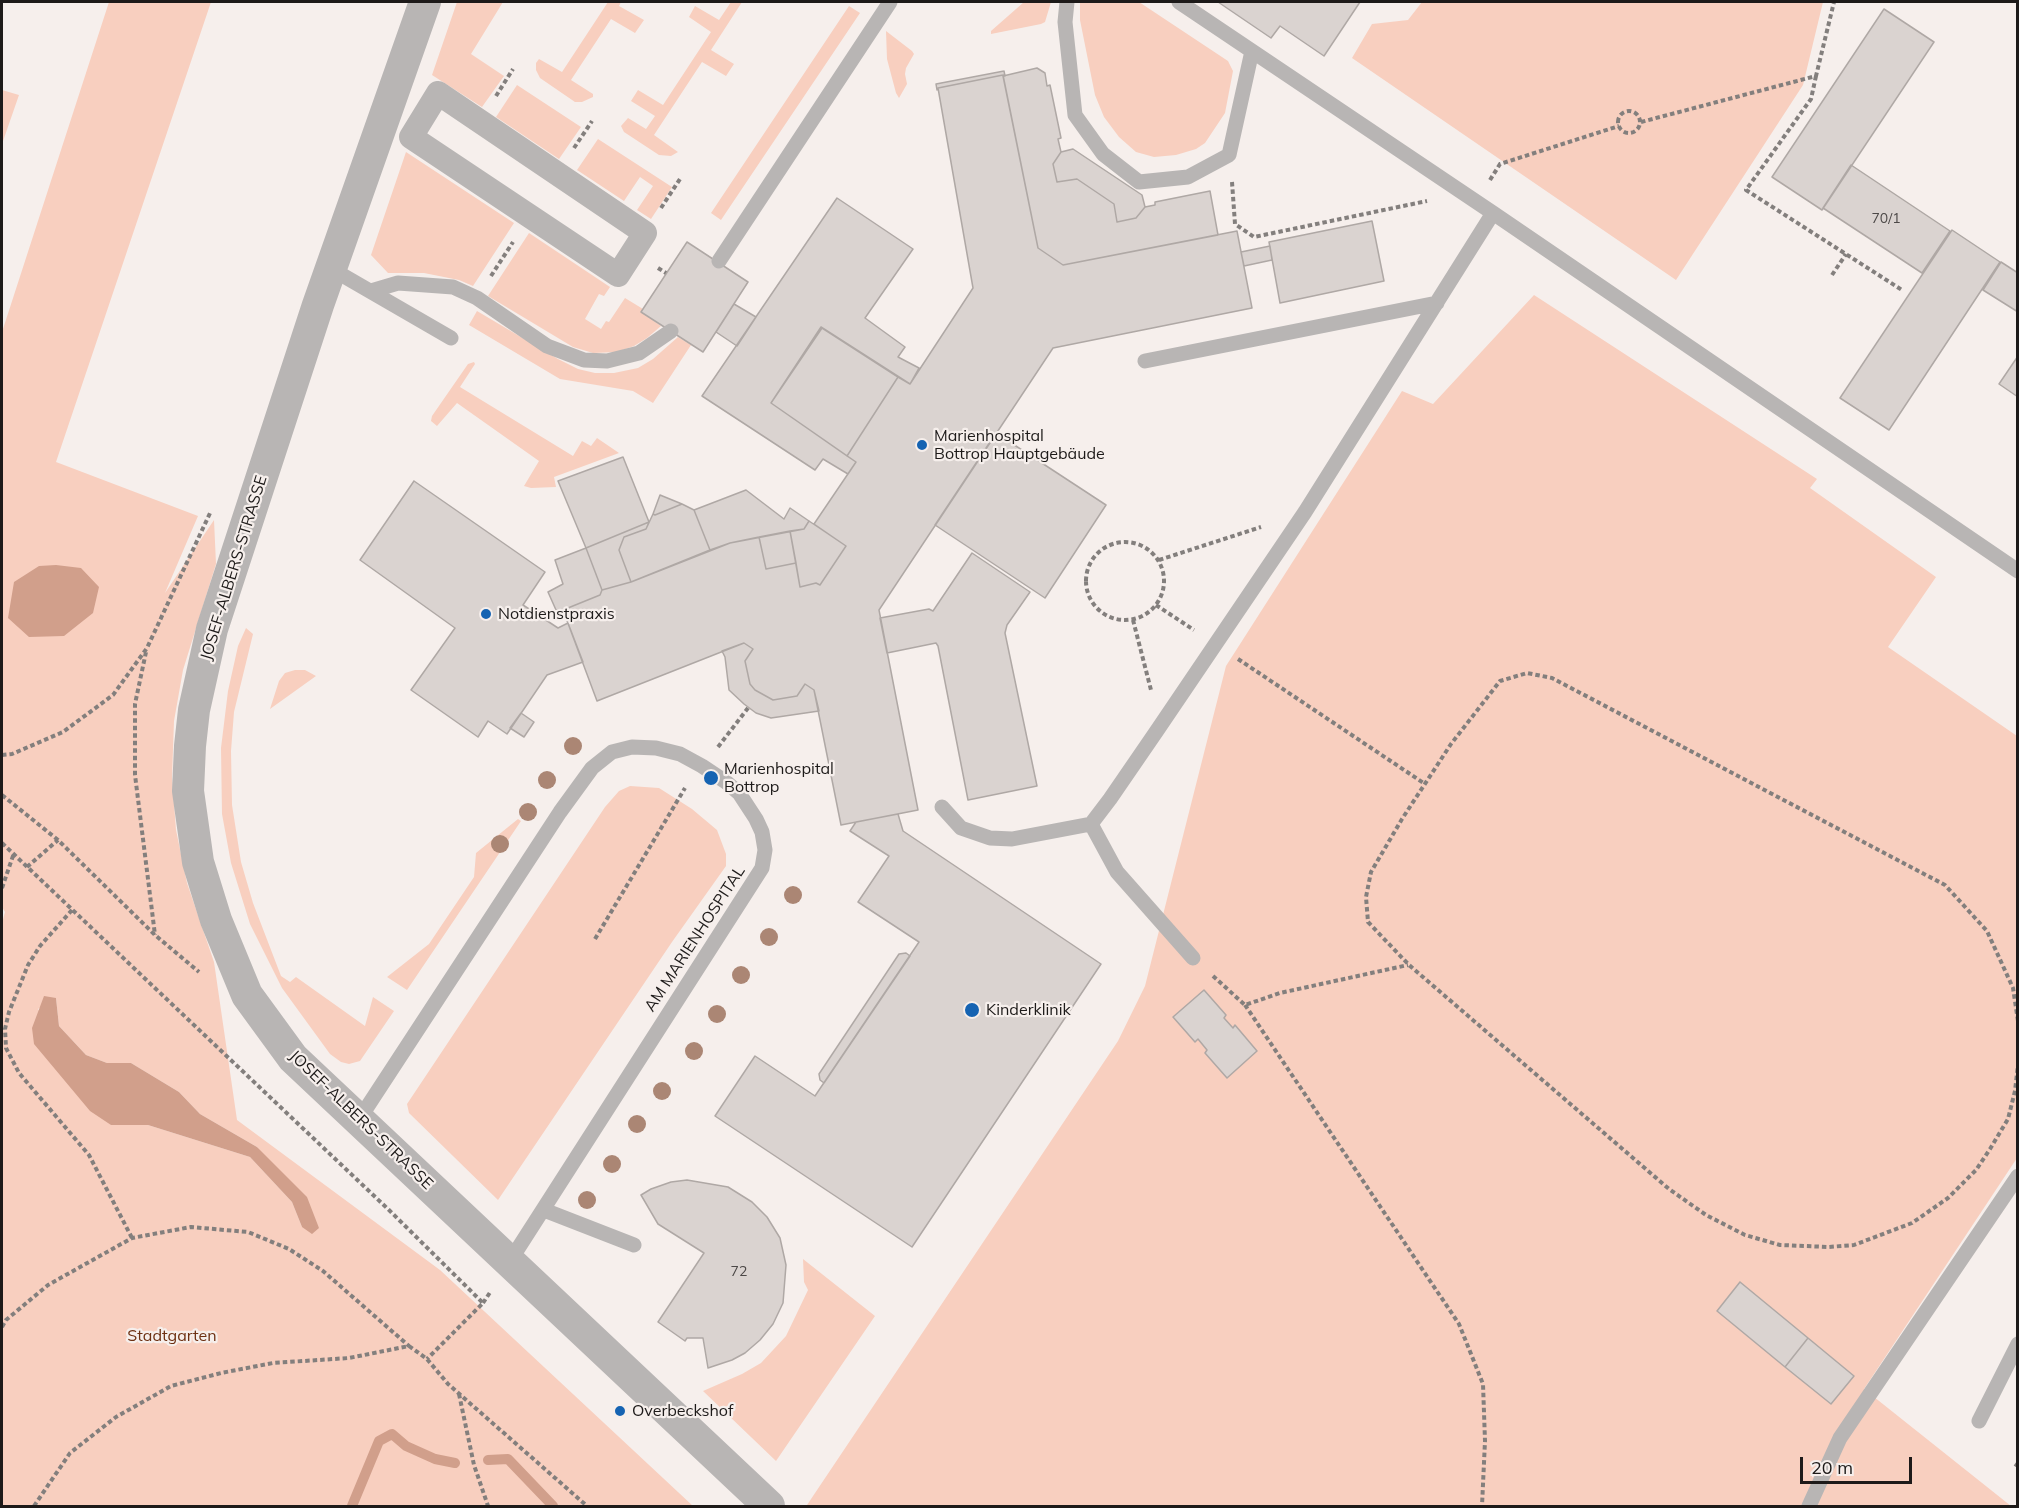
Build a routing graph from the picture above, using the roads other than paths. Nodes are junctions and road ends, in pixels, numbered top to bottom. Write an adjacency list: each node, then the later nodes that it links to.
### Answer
1 (425, 2): 9 (street, JOSEF-ALBERS-STRASSE)
2 (890, 2): 8 (lane)
3 (1067, 2): 5 (lane)
4 (1179, 2): 5 (lane)
5 (1252, 51): 7 (lane)
6 (438, 93): 6 (street)
7 (1493, 213): 11 (lane); 15 (lane)
8 (719, 261)
9 (330, 268): 10 (lane); 19 (street, JOSEF-ALBERS-STRASSE)
10 (371, 291): 12 (lane); 13 (lane)
11 (1437, 303): 14 (lane); 17 (lane)
12 (671, 331)
13 (451, 338)
14 (1145, 361)
15 (2018, 571)
16 (942, 807): 17 (lane)
17 (1091, 824): 18 (lane)
18 (1193, 958)
19 (358, 1120): 21 (lane, AM MARIENHOSPITAL); 23 (street, JOSEF-ALBERS-STRASSE)
20 (2018, 1176): 27 (lane)
21 (544, 1210): 22 (lane); 23 (lane, AM MARIENHOSPITAL)
22 (634, 1245)
23 (510, 1262): 26 (street, JOSEF-ALBERS-STRASSE)
24 (2018, 1344): 25 (lane)
25 (1979, 1420)
26 (769, 1506)
27 (1809, 1506)

